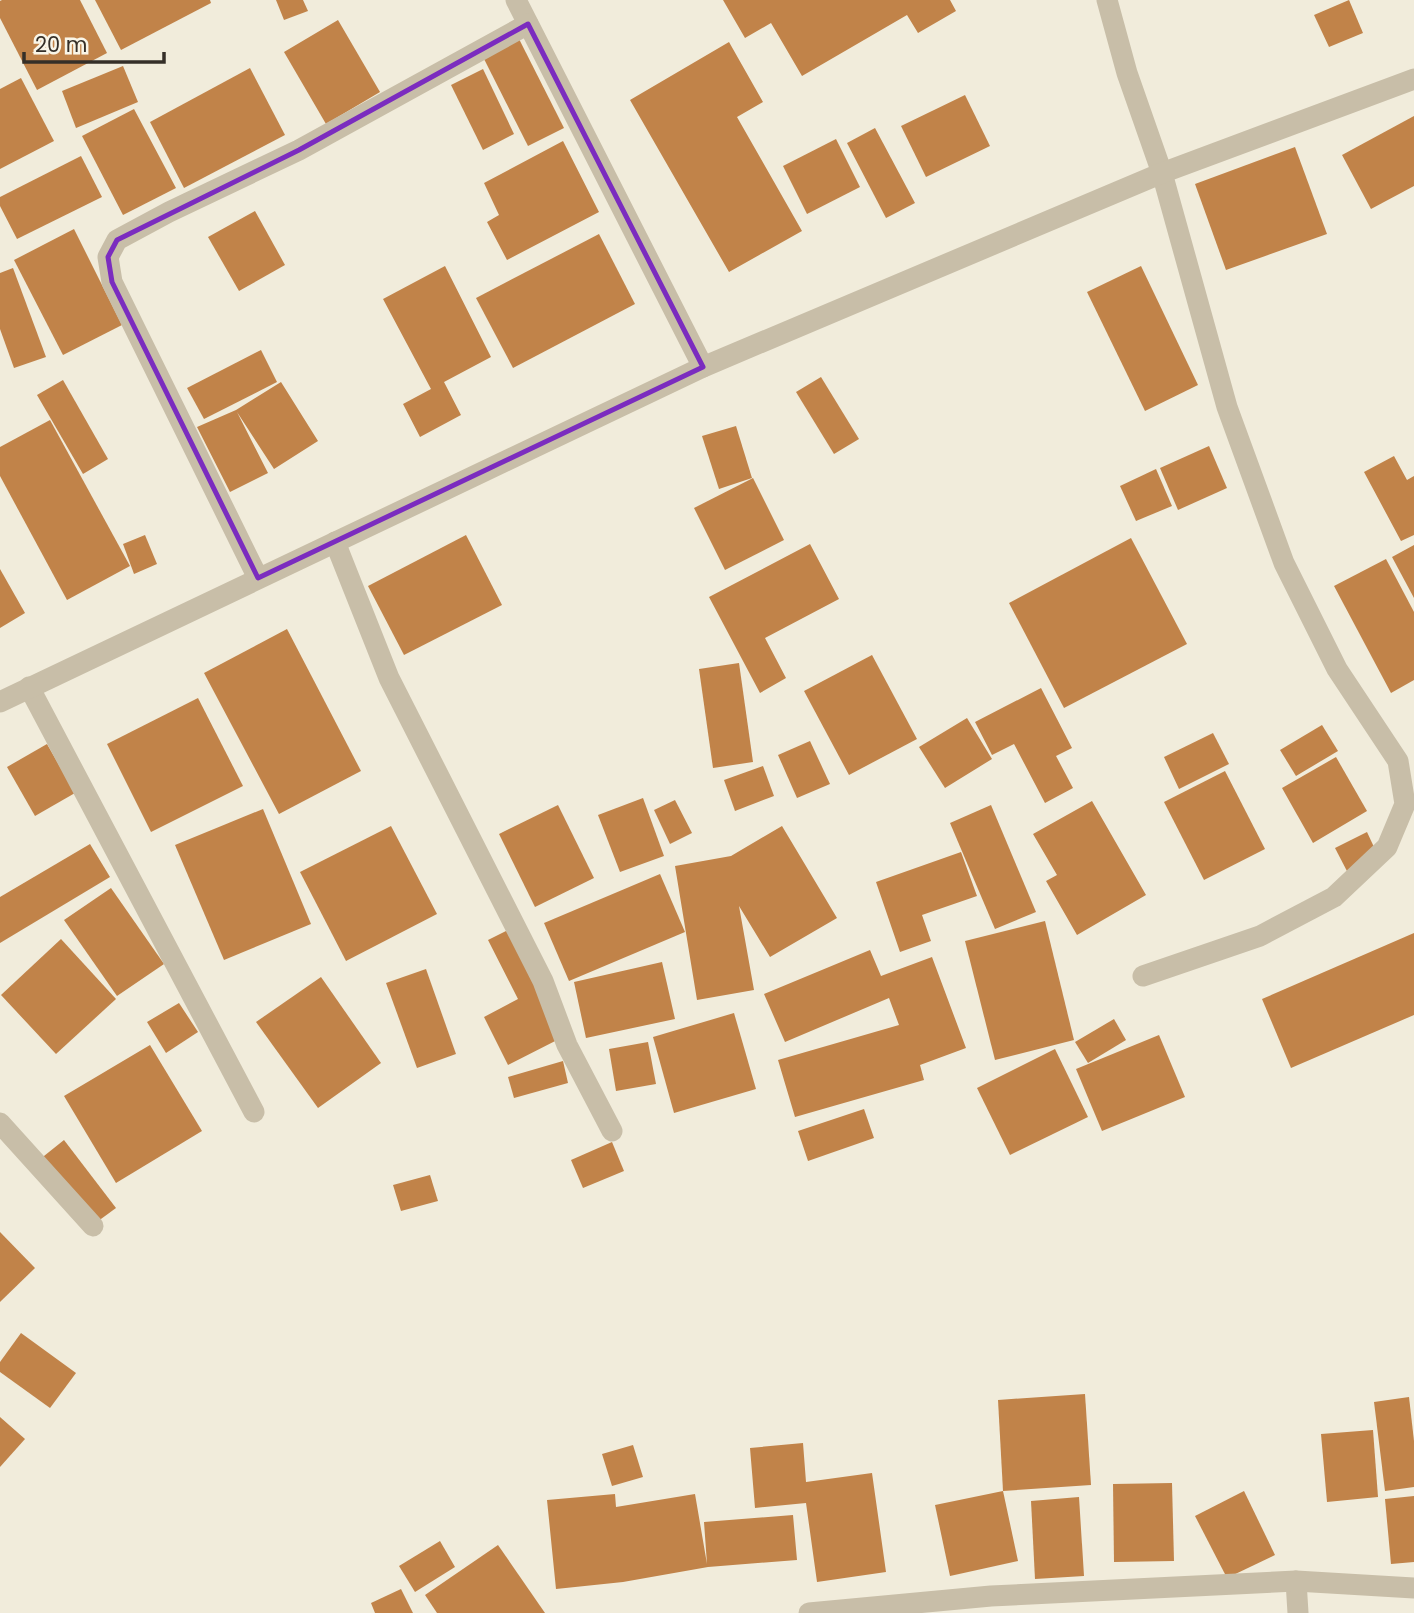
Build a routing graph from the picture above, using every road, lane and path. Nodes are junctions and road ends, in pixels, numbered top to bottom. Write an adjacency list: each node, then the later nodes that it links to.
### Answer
1 (516, 0): 3 (street)
2 (1107, 0): 5 (street)
3 (528, 24): 6 (street); 8 (street)
4 (1414, 79): 5 (street)
5 (1162, 173): 6 (street); 11 (street)
6 (703, 367): 7 (street)
7 (335, 542): 8 (street); 14 (street)
8 (258, 578): 9 (street)
9 (29, 687): 10 (street); 12 (street)
10 (0, 702)
11 (1143, 976)
12 (254, 1112)
13 (0, 1123): 15 (street)
14 (612, 1132)
15 (93, 1226)
16 (1296, 1581): 17 (street); 18 (street); 19 (street)
17 (1414, 1588)
18 (809, 1613)
19 (1298, 1613)

